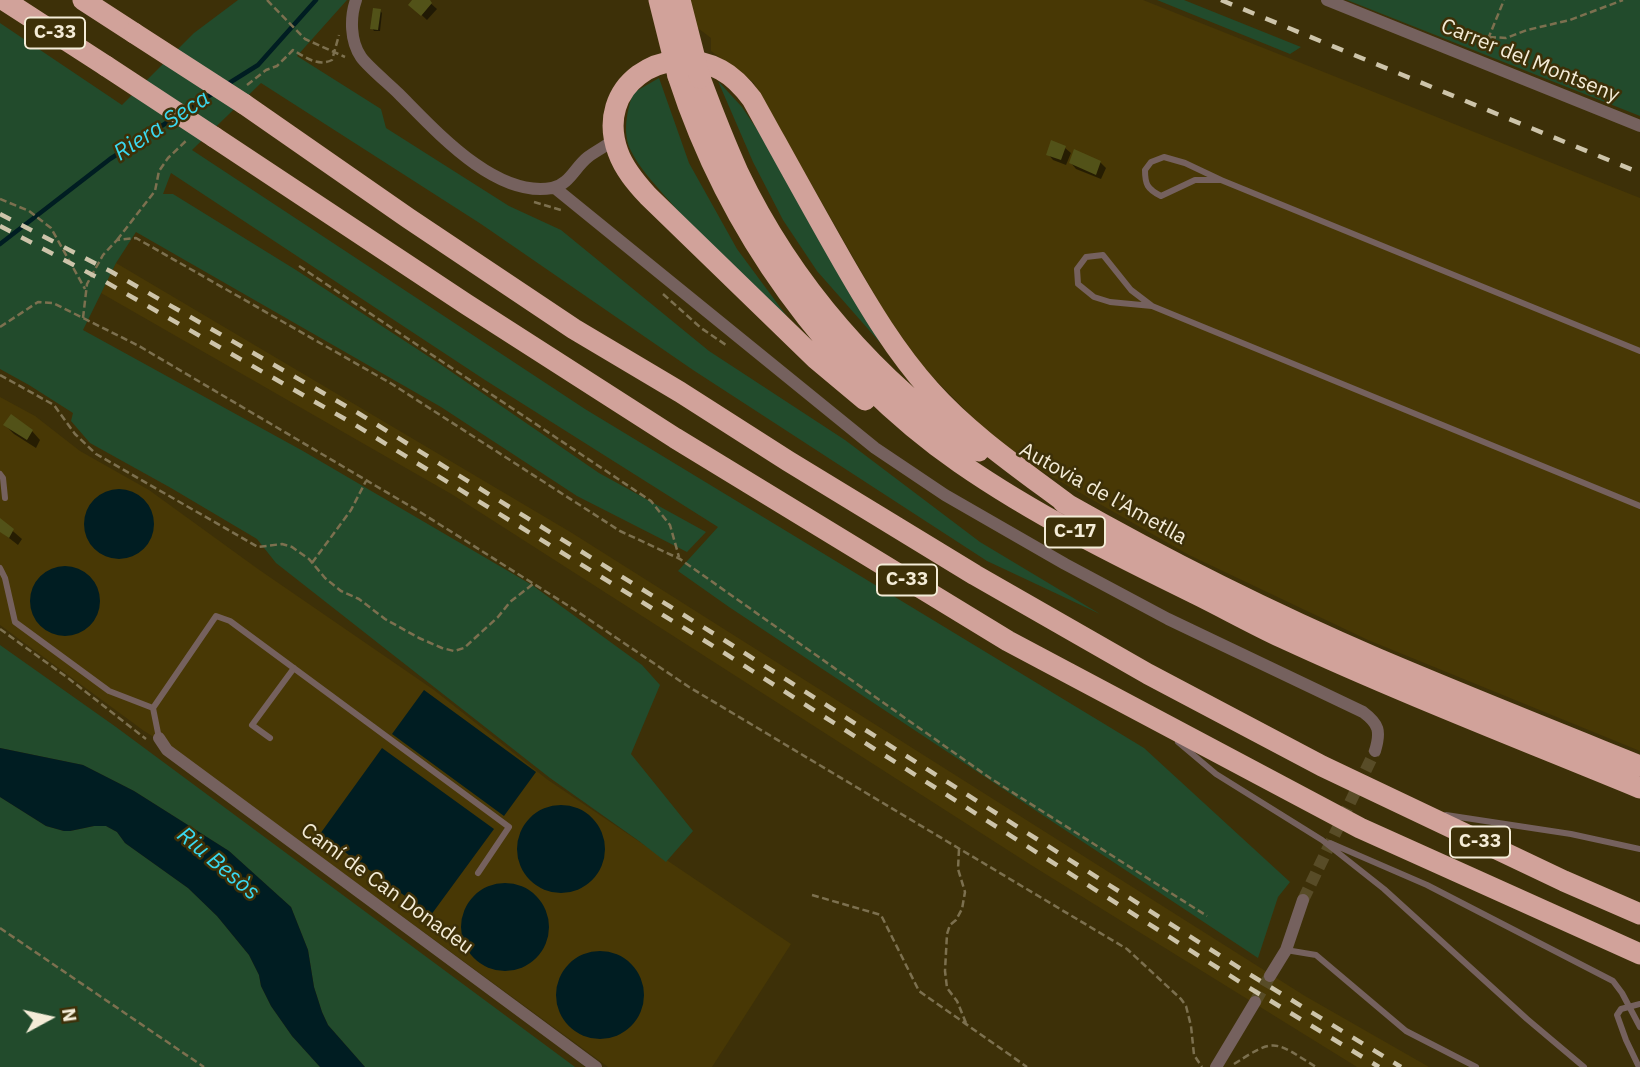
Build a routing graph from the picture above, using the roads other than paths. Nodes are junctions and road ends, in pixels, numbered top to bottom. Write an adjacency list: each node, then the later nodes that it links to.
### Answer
1 (4, 0): 21 (highway, C-33, bridge)
2 (83, 0): 27 (highway, C-33, bridge)
3 (356, 0): 10 (street)
4 (659, 0): 13 (highway, C-17, bridge)
5 (680, 0): 17 (highway, Autovia de l'Ametlla / C-17, bridge)
6 (1327, 0): 7 (street, Carrer del Montseny)
7 (1640, 126)
8 (614, 140): 10 (street); 13 (highway); 17 (highway)
9 (1221, 180): 9 (lane); 12 (lane)
10 (555, 188): 24 (street)
11 (1152, 306): 11 (lane); 16 (lane)
12 (1640, 351)
13 (958, 461): 26 (highway, C-17)
14 (0, 474): 15 (lane)
15 (5, 498)
16 (1640, 506)
17 (1074, 509): 25 (highway, Autovia de l'Ametlla / C-17)
18 (0, 568): 20 (lane)
19 (294, 668): 20 (lane); 23 (lane); 30 (lane)
20 (153, 708): 22 (lane)
21 (1147, 716): 28 (lane, C-33); 34 (highway, C-33)
22 (159, 738): 40 (street, Camí de Can Donadeu)
23 (270, 738)
24 (1375, 751)
25 (1640, 766)
26 (1640, 788)
27 (1411, 810): 29 (lane, C-33); 32 (highway, C-33)
28 (1322, 840): 38 (lane); 43 (lane, C-33)
29 (1640, 849)
30 (478, 873)
31 (1303, 900): 33 (street)
32 (1640, 914)
33 (1286, 950): 35 (street); 42 (lane)
34 (1640, 954)
35 (1270, 976)
36 (1255, 1002): 41 (street)
37 (1640, 1004): 38 (lane)
38 (1629, 1006): 39 (lane); 44 (lane)
39 (1640, 1027)
40 (596, 1067)
41 (1216, 1067)
42 (1476, 1067)
43 (1584, 1067)
44 (1639, 1067)

